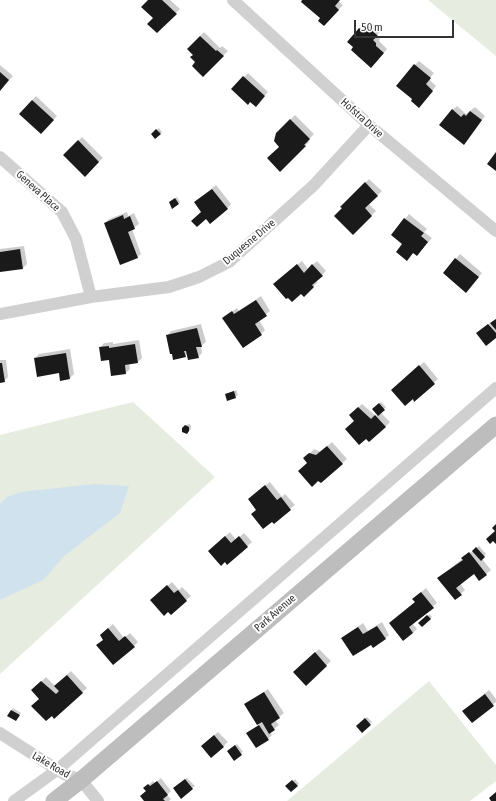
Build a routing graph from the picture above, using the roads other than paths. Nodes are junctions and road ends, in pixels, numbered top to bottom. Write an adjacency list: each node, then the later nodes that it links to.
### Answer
1 (233, 0): 2 (street, Hofstra Drive)
2 (369, 125): 4 (street, Hofstra Drive); 5 (street, Duquesne Drive)
3 (0, 157): 5 (street, Geneva Place)
4 (496, 231)
5 (91, 297): 6 (street, Duquesne Drive)
6 (0, 314)
7 (496, 388): 10 (street)
8 (496, 425): 11 (main road, Park Avenue)
9 (0, 733): 10 (street, Lake Road)
10 (57, 770): 11 (street, Lake Road); 12 (street)
11 (81, 780): 13 (main road, Park Avenue); 14 (street, Lake Road)
12 (14, 801)
13 (54, 801)
14 (98, 801)

